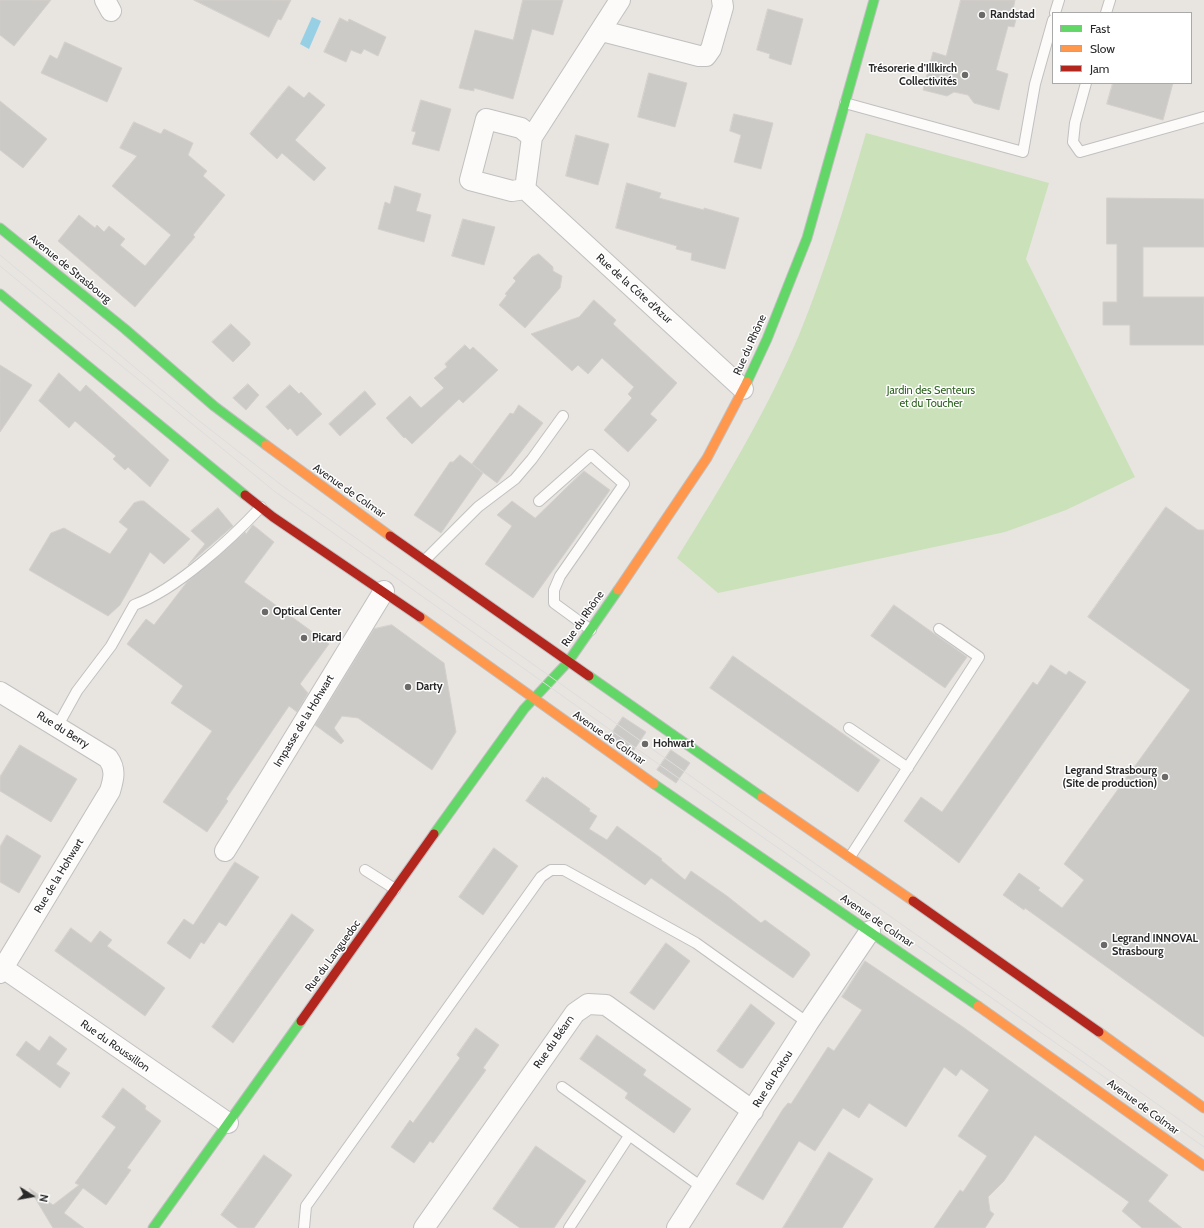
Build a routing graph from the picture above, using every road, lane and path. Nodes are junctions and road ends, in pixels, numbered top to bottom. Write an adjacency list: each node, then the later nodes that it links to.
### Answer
1 (620, 0): 9 (street)
2 (722, 0): 9 (street)
3 (874, 0): 11 (main road, Rue du Rhône)
4 (1059, 0): 6 (lane)
5 (1110, 0): 7 (lane)
6 (1055, 12)
7 (1106, 12)
8 (1052, 24): 11 (lane)
9 (602, 31): 13 (street)
10 (1086, 84): 12 (lane)
11 (845, 103): 18 (main road, Rue du Rhône)
12 (1204, 117)
13 (532, 138): 14 (street); 14 (street)
14 (525, 189): 18 (street, Rue de la Côte d'Azur)
15 (0, 228): 17 (main road, Avenue de Strasbourg)
16 (0, 294): 21 (main road, Avenue de Colmar)
17 (125, 329): 22 (main road, Avenue de Colmar)
18 (743, 389): 25 (main road, Rue du Rhône)
19 (563, 416): 22 (lane)
20 (539, 501): 25 (lane)
21 (261, 508): 23 (main road, Avenue de Colmar); 29 (lane)
22 (425, 560): 26 (main road, Avenue de Colmar)
23 (384, 592): 28 (main road, Avenue de Colmar); 33 (street, Impasse de la Hohwart)
24 (939, 629): 31 (lane)
25 (591, 630): 26 (main road, Rue du Rhône)
26 (568, 662): 28 (main road); 34 (main road, Avenue de Colmar)
27 (0, 692): 29 (street, Rue du Berry)
28 (534, 700): 36 (main road, Rue du Languedoc); 37 (main road, Avenue de Colmar)
29 (57, 727): 32 (street, Rue du Berry)
30 (849, 728): 31 (lane)
31 (908, 768): 34 (lane)
32 (114, 777): 38 (street, Rue de la Hohwart)
33 (225, 851)
34 (850, 857): 41 (main road, Avenue de Colmar)
35 (365, 870): 36 (lane)
36 (395, 890): 43 (main road, Rue du Languedoc)
37 (870, 931): 39 (street, Rue du Poitou); 45 (main road, Avenue de Colmar)
38 (1, 970): 43 (street, Rue du Roussillon)
39 (808, 1023): 42 (street, Rue du Poitou); 48 (lane)
40 (562, 1087): 44 (lane)
41 (1204, 1108)
42 (753, 1111): 46 (street, Rue du Poitou); 49 (street, Rue du Béarn)
43 (228, 1123): 47 (main road, Rue du Languedoc)
44 (629, 1136): 46 (lane); 50 (lane)
45 (1204, 1166)
46 (703, 1188): 51 (street, Rue du Poitou)
47 (153, 1228)
48 (304, 1228)
49 (424, 1228)
50 (569, 1228)
51 (677, 1228)

